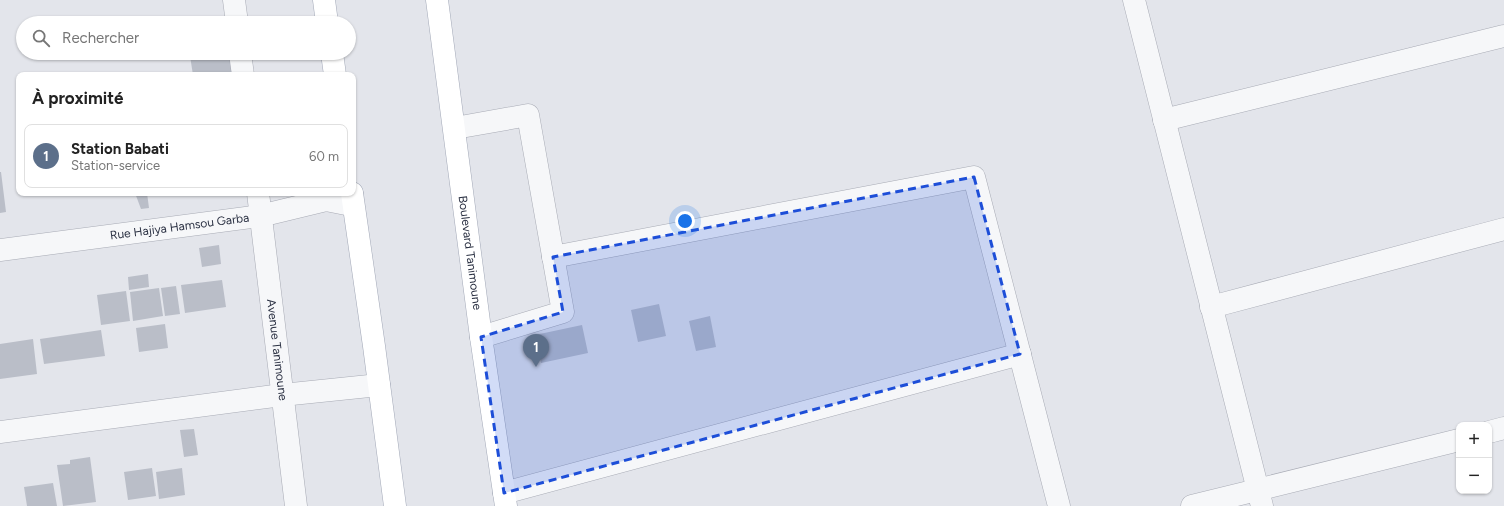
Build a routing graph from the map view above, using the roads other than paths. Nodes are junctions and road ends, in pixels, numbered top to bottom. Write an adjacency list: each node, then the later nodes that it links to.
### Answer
1 (234, 0): 5 (street)
2 (324, 0): 6 (main road)
3 (437, 0): 13 (main road, Boulevard Tanimoune)
4 (1134, 0): 12 (street)
5 (236, 16)
6 (326, 16)
7 (1504, 36): 12 (street)
8 (241, 60): 10 (street)
9 (333, 60): 11 (main road)
10 (243, 72)
11 (335, 72)
12 (1164, 120): 21 (street)
13 (455, 128): 20 (street); 22 (main road, Boulevard Tanimoune)
14 (258, 196): 17 (street, Avenue Tanimoune)
15 (350, 196): 17 (street, Rue Hajiya Hamsou Garba)
16 (352, 196): 24 (main road)
17 (260, 216): 19 (street, Rue Hajiya Hamsou Garba); 25 (street, Avenue Tanimoune)
18 (1504, 229): 21 (street)
19 (0, 250)
20 (553, 257): 22 (street); 23 (street)
21 (1212, 307): 30 (street)
22 (481, 337): 31 (main road, Boulevard Tanimoune)
23 (1020, 354): 31 (street); 34 (street)
24 (379, 384): 25 (street); 33 (main road)
25 (282, 395): 28 (street); 32 (street, Avenue Tanimoune)
26 (1504, 428): 27 (street)
27 (1492, 431)
28 (0, 432)
29 (1456, 441): 30 (street)
30 (1260, 498): 35 (street)
31 (505, 499)
32 (296, 506)
33 (395, 506)
34 (1059, 506)
35 (1192, 506)

